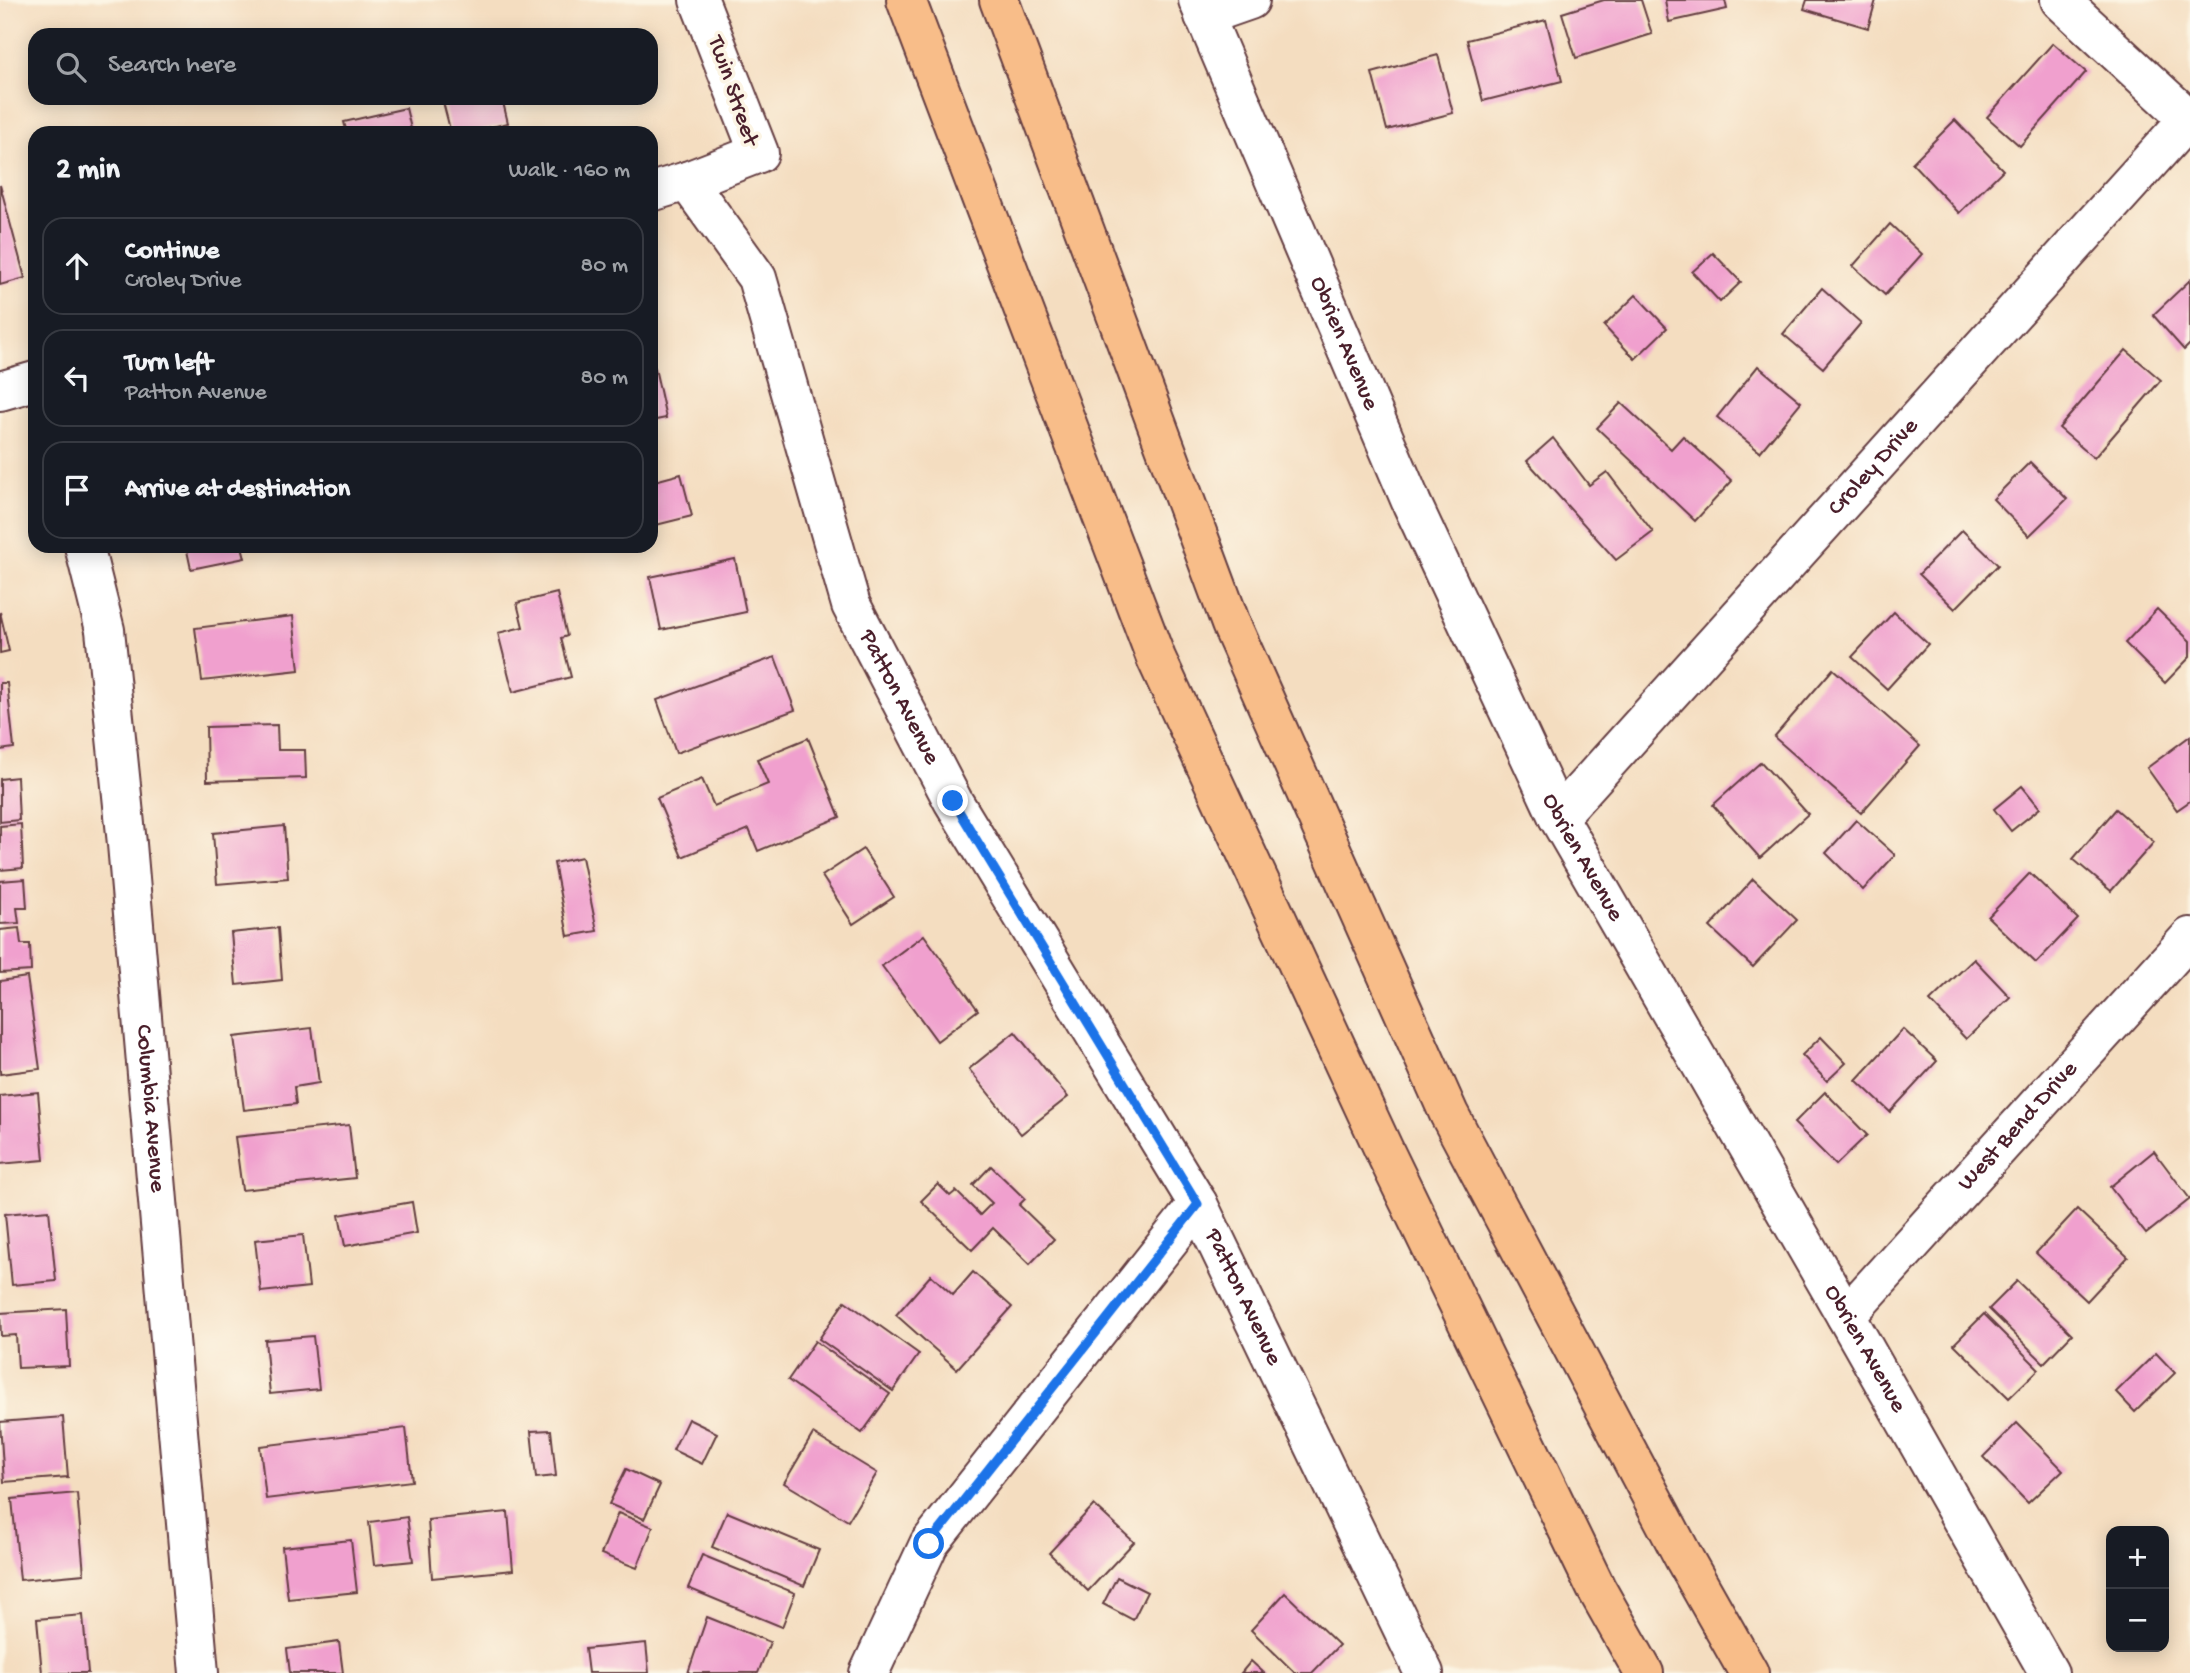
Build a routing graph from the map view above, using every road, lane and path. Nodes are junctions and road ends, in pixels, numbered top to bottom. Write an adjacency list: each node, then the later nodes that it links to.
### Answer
1 (699, 0): 8 (street, Twin Street)
2 (906, 0): 20 (highway)
3 (999, 0): 21 (highway)
4 (1250, 0): 6 (street)
5 (2060, 0): 7 (street)
6 (1201, 8): 13 (street, Obrien Avenue)
7 (2189, 119): 13 (street, Croley Drive)
8 (687, 181): 9 (street); 15 (street, Patton Avenue)
9 (658, 190)
10 (28, 383): 11 (street)
11 (0, 391)
12 (86, 553): 17 (street, Columbia Avenue)
13 (1558, 817): 16 (street, Obrien Avenue)
14 (2190, 937): 16 (street, West Bend Drive)
15 (1198, 1204): 18 (street); 19 (street, Patton Avenue)
16 (1846, 1316): 22 (street, Obrien Avenue)
17 (199, 1673)
18 (869, 1673)
19 (1424, 1673)
20 (1644, 1673)
21 (1749, 1673)
22 (2049, 1673)

